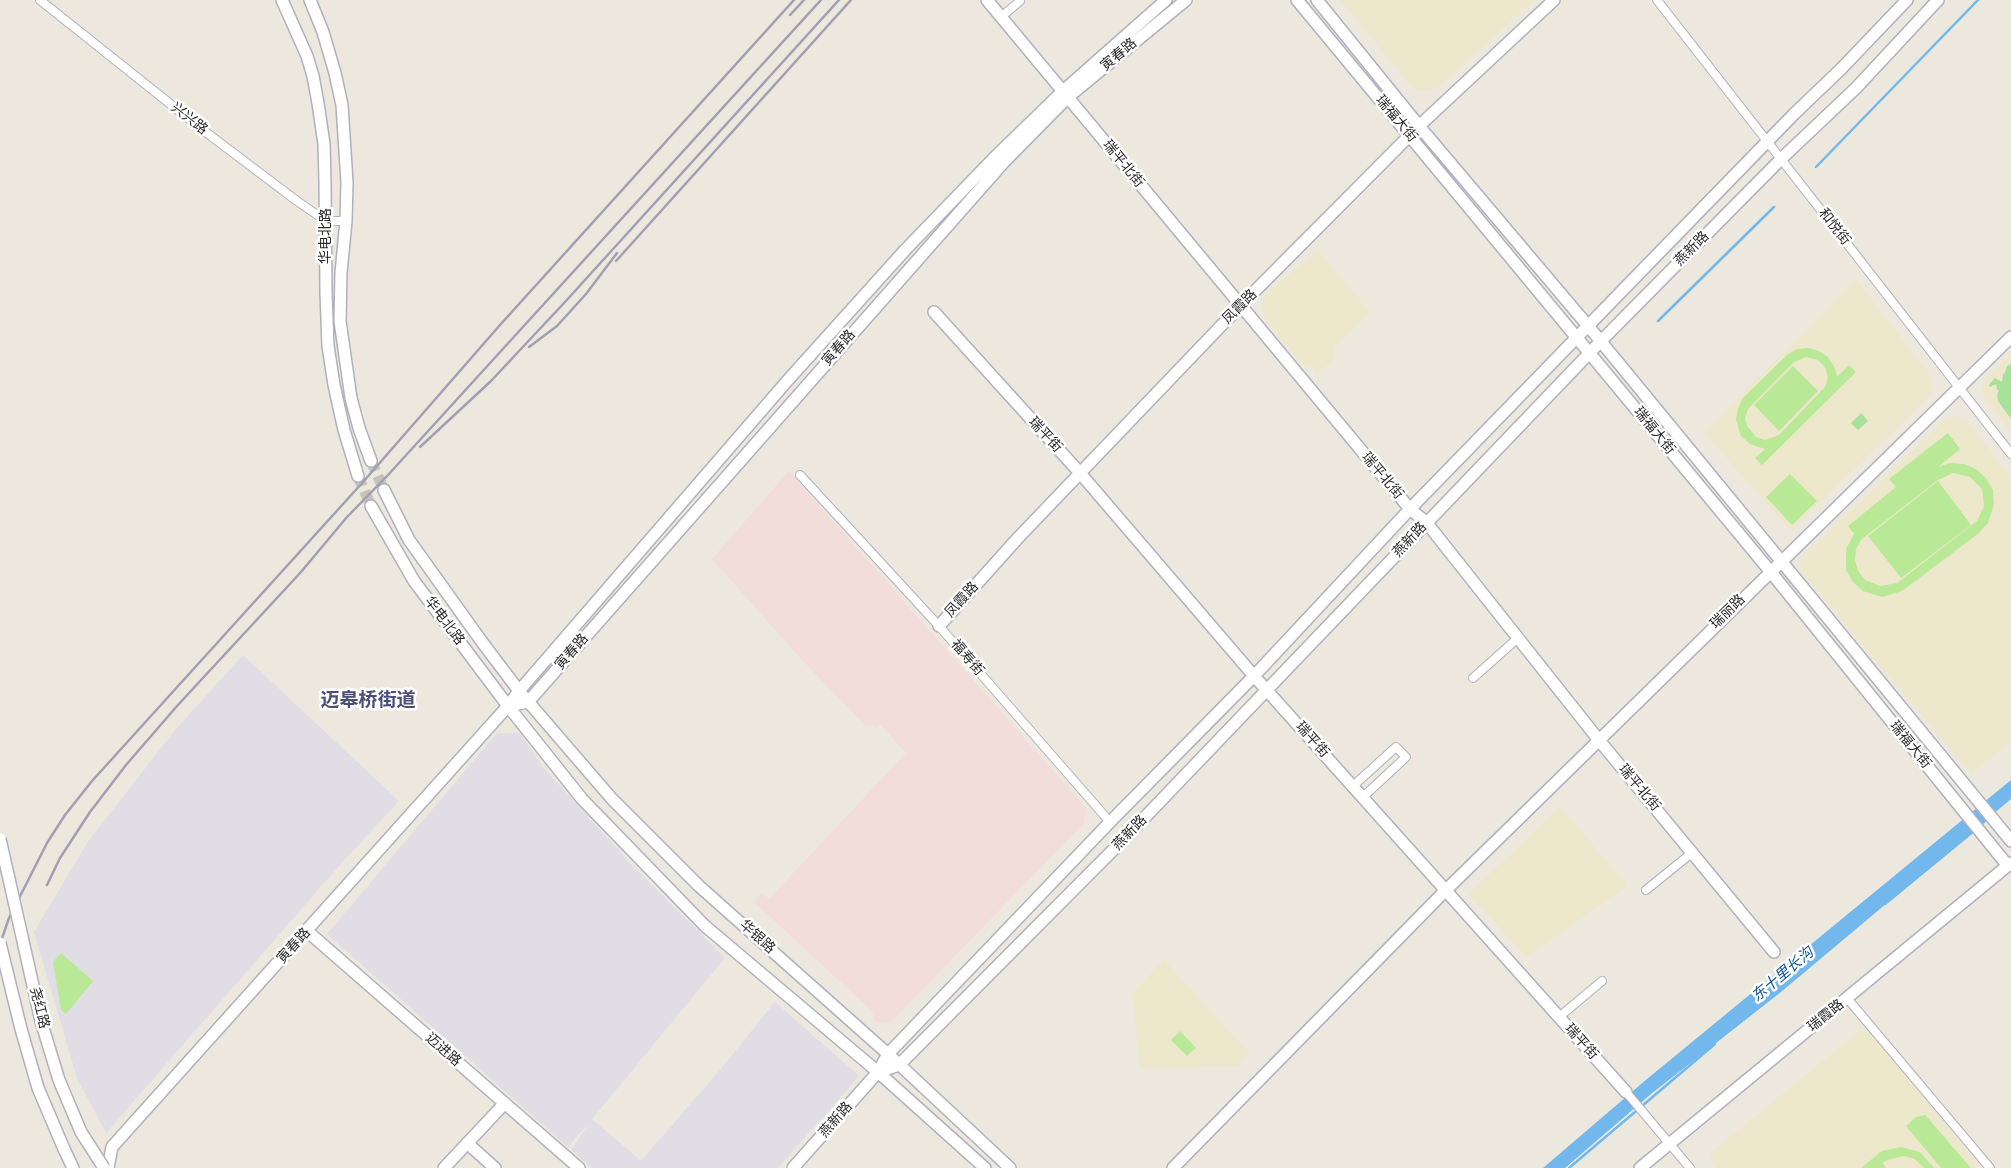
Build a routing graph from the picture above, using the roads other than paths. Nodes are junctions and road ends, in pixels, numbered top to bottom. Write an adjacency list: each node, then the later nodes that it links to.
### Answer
1 (40, 0): 20 (street, 兴兴路)
2 (282, 0): 20 (street, 华电北路)
3 (310, 0): 21 (street, 华电北路)
4 (987, 0): 14 (street, 瑞平北街)
5 (1166, 0): 15 (street, 寅春路)
6 (1186, 0): 15 (street, 寅春路)
7 (1297, 0): 17 (street, 瑞福大街)
8 (1316, 0): 16 (street, 瑞福大街)
9 (1554, 0): 16 (street, 凤霞路)
10 (1657, 0): 18 (street, 和悦街)
11 (1907, 0): 18 (street, 燕新路)
12 (1938, 0): 19 (street, 燕新路)
13 (1020, 1): 14 (street)
14 (1001, 17): 15 (street, 瑞平北街)
15 (1066, 94): 22 (street, 瑞平北街); 46 (street, 寅春路); 47 (street, 寅春路)
16 (1419, 126): 17 (street, 凤霞路); 24 (street, 瑞福大街)
17 (1409, 136): 22 (street, 凤霞路); 26 (street, 瑞福大街)
18 (1768, 142): 19 (street, 和悦街); 24 (street, 燕新路)
19 (1781, 159): 27 (street, 燕新路); 29 (street, 和悦街)
20 (326, 221): 21 (street); 34 (street, 华电北路)
21 (346, 221): 31 (street, 华电北路)
22 (1240, 306): 32 (street, 凤霞路); 37 (street, 瑞平北街)
23 (934, 312): 32 (street, 瑞平街)
24 (1589, 327): 26 (street, 燕新路); 27 (street, 瑞福大街)
25 (2011, 337): 29 (street, 瑞丽路)
26 (1578, 338): 28 (street, 瑞福大街); 37 (street, 燕新路)
27 (1600, 341): 28 (street, 燕新路); 39 (street, 瑞福大街)
28 (1589, 352): 38 (street, 燕新路); 40 (street, 瑞福大街)
29 (1959, 386): 30 (street, 和悦街); 39 (street, 瑞丽路)
30 (2011, 454)
31 (371, 461)
32 (1080, 473): 41 (street, 凤霞路); 43 (street, 瑞平街)
33 (800, 475): 41 (street, 福寿街)
34 (358, 476)
35 (384, 490): 46 (street, 华电北路)
36 (371, 506): 48 (street, 华电北路)
37 (1410, 509): 38 (street, 瑞平北街); 43 (street, 燕新路)
38 (1426, 522): 42 (street, 瑞平北街); 45 (street, 燕新路)
39 (1781, 561): 40 (street, 瑞丽路); 54 (street, 瑞福大街)
40 (1770, 572): 49 (street, 瑞丽路); 56 (street, 瑞福大街)
41 (939, 626): 52 (street, 福寿街)
42 (1518, 638): 44 (street); 49 (street, 瑞平北街)
43 (1254, 676): 45 (street, 瑞平街); 52 (street, 燕新路)
44 (1473, 678)
45 (1267, 690): 50 (street, 瑞平街); 66 (street, 燕新路)
46 (519, 691): 47 (street, 华银路); 48 (street, 寅春路)
47 (528, 702): 48 (street); 65 (street, 华银路)
48 (508, 706): 59 (street, 寅春路); 67 (street, 华银路)
49 (1598, 739): 55 (street, 瑞平北街); 57 (street, 瑞丽路)
50 (1353, 786): 51 (street, 瑞平街); 51 (street)
51 (1363, 797): 57 (street, 瑞平街)
52 (1110, 822): 65 (street, 燕新路)
53 (0, 839): 73 (street, 尧红路, bridge)
54 (2011, 841)
55 (1693, 852): 58 (street); 61 (street, 瑞平北街)
56 (2009, 864): 63 (street, 瑞霞路)
57 (1446, 890): 64 (street, 瑞平街); 81 (street, 瑞丽路)
58 (1646, 890)
59 (307, 931): 69 (street, 迈进路); 74 (street, 寅春路)
60 (0, 943): 72 (street, 尧红路, bridge)
61 (1774, 952)
62 (1602, 981): 64 (street)
63 (1847, 998): 71 (street, 瑞霞路); 84 (street)
64 (1559, 1017): 68 (street, 瑞平街)
65 (888, 1054): 66 (street, 华银路); 67 (street, 燕新路)
66 (900, 1065): 67 (street, 燕新路); 80 (street, 华银路)
67 (878, 1072): 78 (street, 燕新路); 79 (street, 华银路)
68 (1626, 1092): 71 (street, 瑞平街)
69 (505, 1103): 70 (street); 77 (street, 迈进路)
70 (467, 1143): 75 (street); 76 (street)
71 (1669, 1144): 82 (street, 瑞霞路); 83 (street, 瑞平街)
72 (73, 1168)
73 (104, 1168)
74 (108, 1168)
75 (444, 1168)
76 (495, 1168)
77 (579, 1168)
78 (793, 1168)
79 (985, 1168)
80 (1010, 1168)
81 (1173, 1168)
82 (1640, 1168)
83 (1690, 1168)
84 (1990, 1168)

